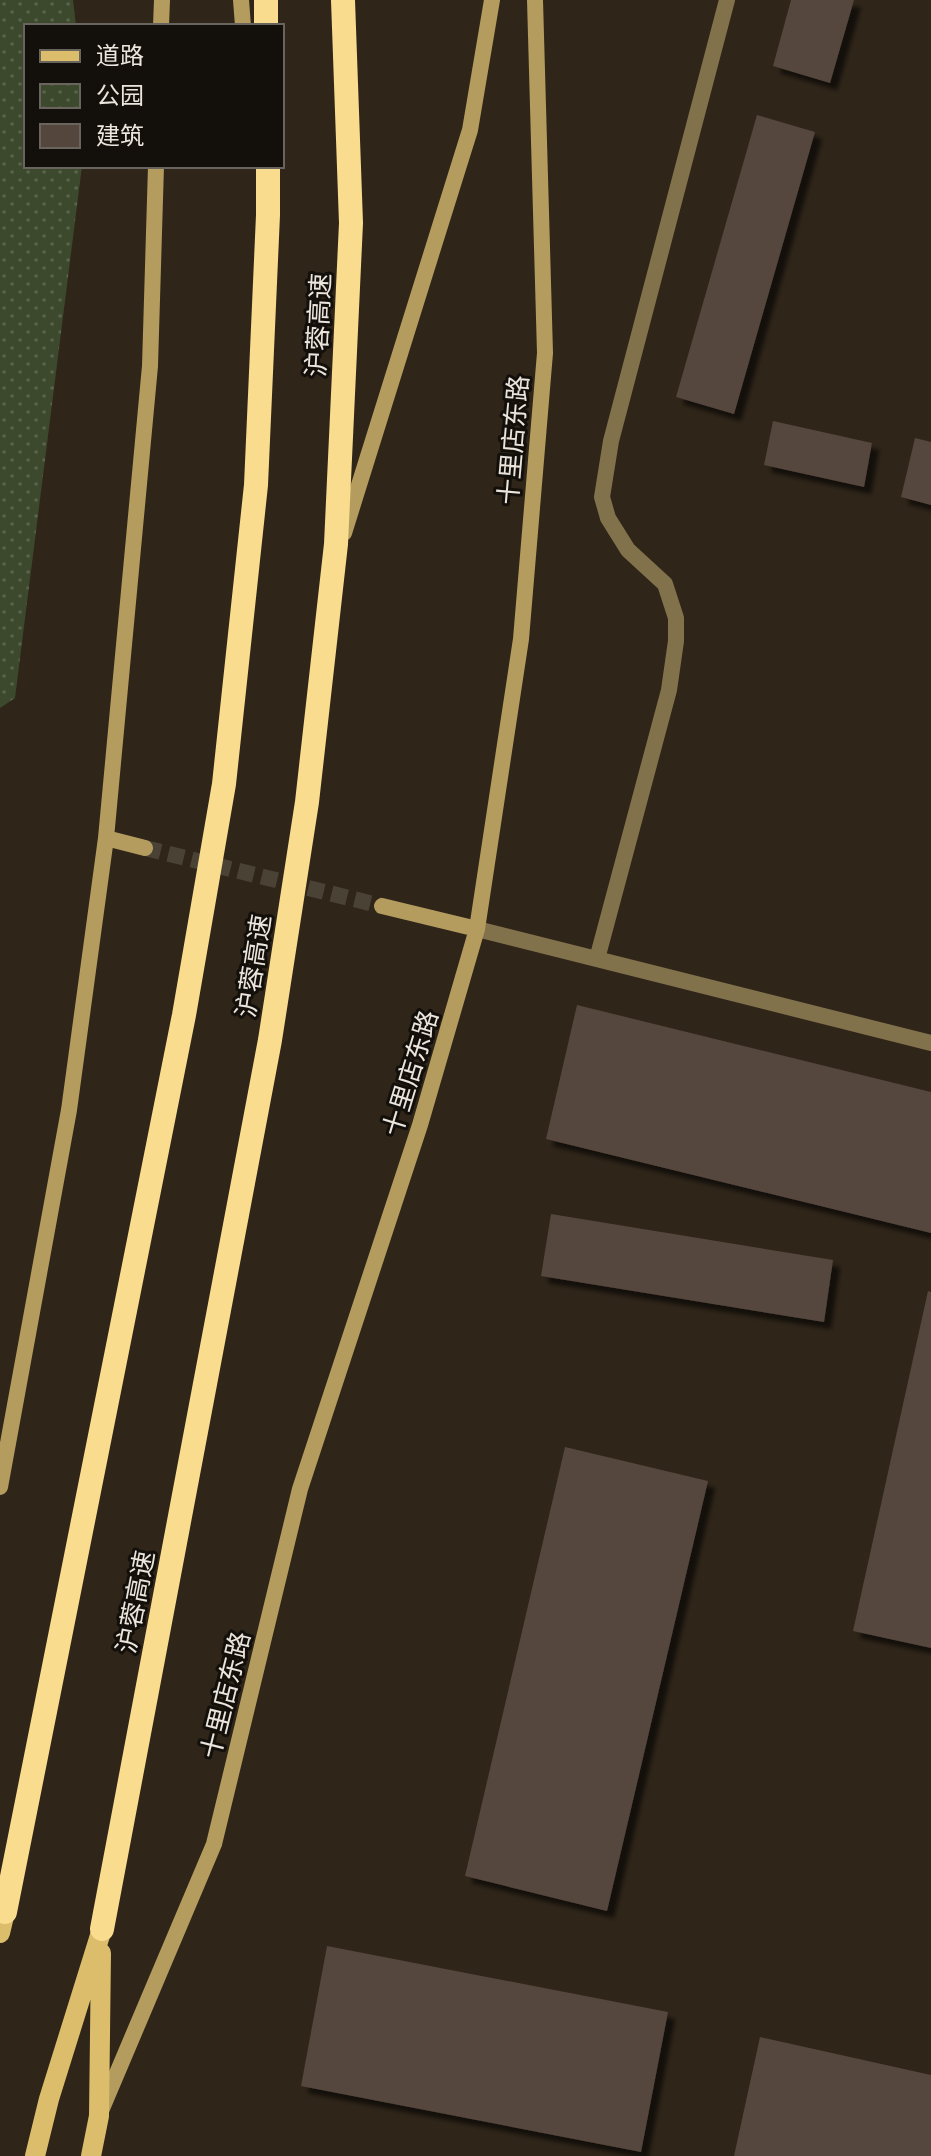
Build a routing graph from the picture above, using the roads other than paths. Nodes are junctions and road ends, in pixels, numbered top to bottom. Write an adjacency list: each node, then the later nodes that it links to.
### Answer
1 (162, 0): 8 (street)
2 (241, 0): 9 (street)
3 (266, 0): 10 (highway)
4 (343, 0): 15 (highway, 沪蓉高速)
5 (492, 0): 15 (street)
6 (535, 0): 19 (street, 十里店东路)
7 (727, 0): 20 (street)
8 (161, 24)
9 (243, 24)
10 (266, 24)
11 (156, 168): 16 (street)
12 (256, 168): 14 (street)
13 (268, 168): 14 (highway, 沪蓉高速)
14 (266, 273): 23 (highway, 沪蓉高速)
15 (333, 565): 24 (highway, 沪蓉高速)
16 (106, 838): 17 (street); 22 (street)
17 (145, 848)
18 (382, 906): 19 (street)
19 (477, 929): 20 (street); 25 (street, 十里店东路)
20 (597, 959): 21 (street)
21 (931, 1043)
22 (0, 1487)
23 (2, 1922)
24 (102, 1929): 25 (main road); 26 (main road)
25 (99, 2116): 27 (main road)
26 (35, 2156)
27 (91, 2156)

